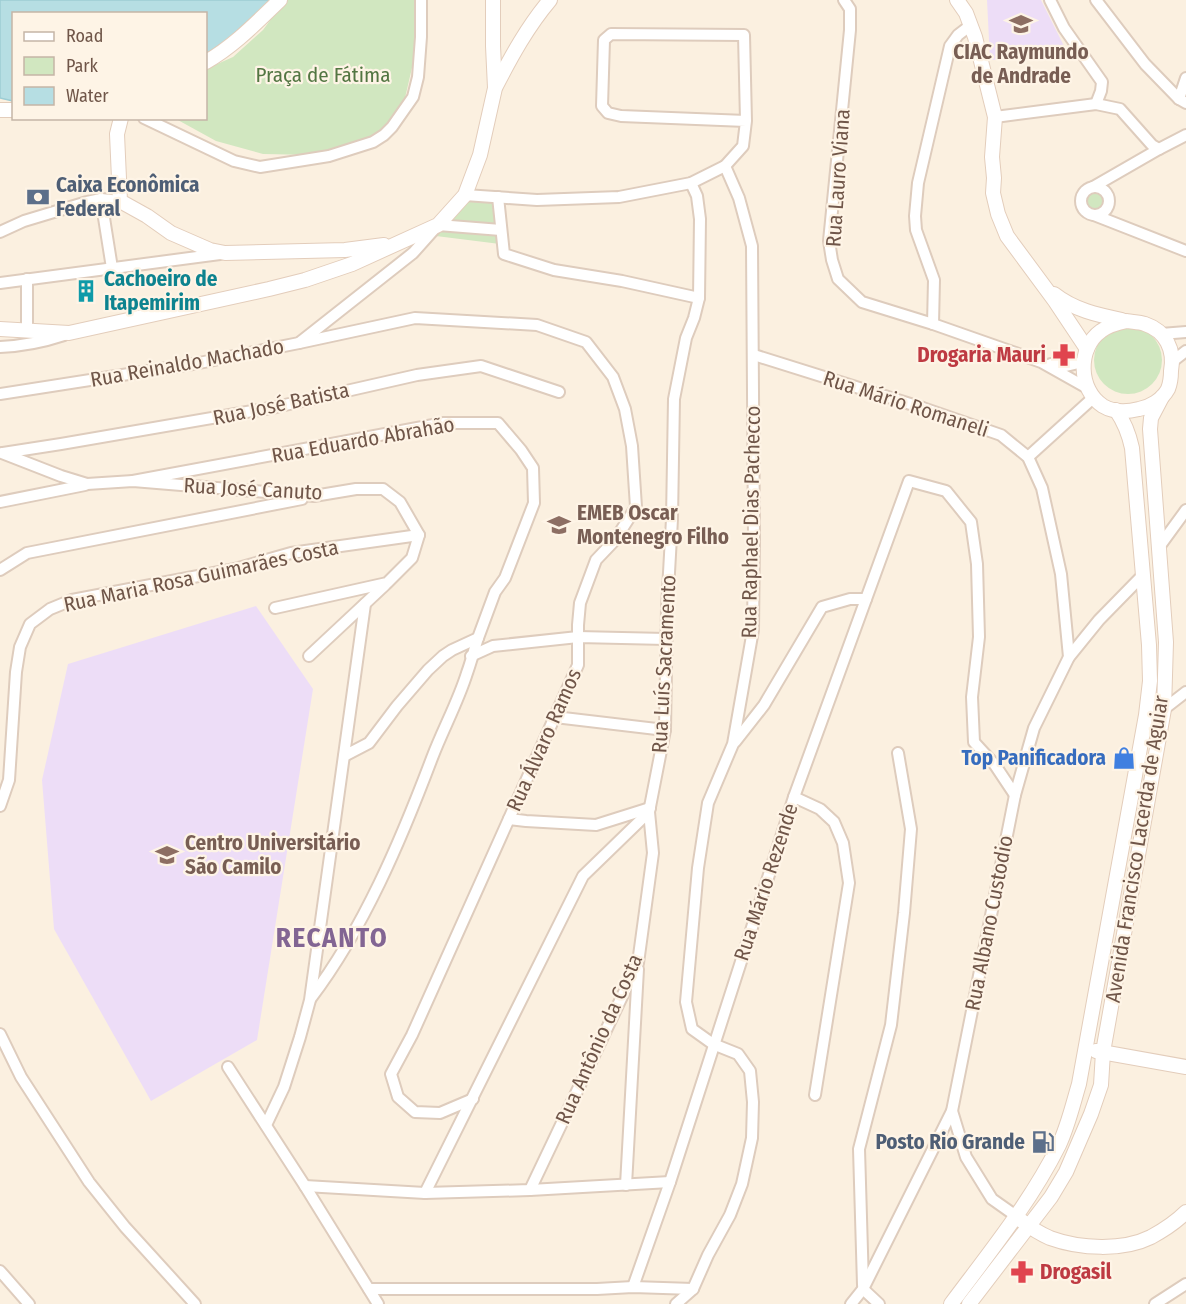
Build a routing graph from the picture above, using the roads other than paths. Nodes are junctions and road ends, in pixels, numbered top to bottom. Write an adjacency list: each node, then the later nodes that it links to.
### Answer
1 (280, 0): 10 (main road)
2 (422, 0): 17 (street)
3 (493, 0): 12 (main road)
4 (550, 0): 12 (main road)
5 (844, 0): 41 (street, Rua Lauro Viana)
6 (957, 0): 9 (main road)
7 (1050, 0): 14 (street)
8 (1096, 0): 13 (street)
9 (966, 13): 15 (main road); 41 (street)
10 (207, 61)
11 (1186, 78): 13 (street)
12 (495, 88): 24 (main road)
13 (1183, 101)
14 (1096, 104): 15 (street); 20 (street)
15 (994, 117): 38 (main road)
16 (120, 120): 27 (main road)
17 (148, 120)
18 (746, 121): 18 (street); 21 (street)
19 (1186, 135): 20 (street)
20 (1159, 149): 23 (street)
21 (725, 166): 22 (street); 50 (street, Rua Raphael Dias Pachecco)
22 (691, 183): 25 (street); 39 (street, Rua Luís Sacramento)
23 (1093, 187): 28 (street); 28 (street)
24 (465, 195): 25 (street); 29 (main road)
25 (498, 197): 30 (street)
26 (100, 199): 27 (street); 31 (street); 35 (street)
27 (120, 201): 34 (main road)
28 (1094, 215): 33 (street)
29 (438, 225): 30 (street); 32 (main road); 47 (street, Rua Reinaldo Machado)
30 (501, 230): 39 (street)
31 (0, 232)
32 (397, 244): 34 (main road); 45 (main road)
33 (1186, 251)
34 (225, 253): 35 (street)
35 (112, 268): 36 (street)
36 (27, 279): 37 (street); 43 (street)
37 (0, 283)
38 (1044, 285): 40 (main road); 51 (main road)
39 (699, 298): 76 (street, Rua Luís Sacramento)
40 (1126, 321): 46 (main road); 51 (main road)
41 (933, 324): 53 (street, Rua Lauro Viana)
42 (0, 329): 43 (main road)
43 (27, 331): 45 (main road)
44 (1186, 332): 46 (street)
45 (69, 333): 48 (street)
46 (1161, 334): 52 (main road)
47 (299, 343): 55 (street, Rua Reinaldo Machado); 74 (street, Rua Álvaro Ramos)
48 (0, 347)
49 (1186, 351): 52 (street)
50 (754, 355): 60 (street, Rua Mário Romaneli); 84 (street, Rua Raphael Dias Pachecco)
51 (1085, 356): 53 (street, Rua Lauro Viana); 56 (main road)
52 (1173, 361): 57 (main road)
53 (1041, 362): 56 (street, Rua Lauro Viana)
54 (559, 392): 59 (street, Rua José Batista)
55 (0, 394)
56 (1091, 394): 58 (main road); 60 (street)
57 (1161, 397): 58 (main road); 67 (main road, Avenida Francisco Lacerda de Aguiar)
58 (1116, 410): 69 (main road, Avenida Francisco Lacerda de Aguiar)
59 (1, 453): 62 (street, Rua José Canuto)
60 (1029, 457): 79 (street, Rua Mário Romaneli)
61 (133, 481): 62 (street, Rua José Canuto); 63 (street, Rua José Canuto); 75 (street, Rua Eduardo Abrahão)
62 (87, 484): 64 (street)
63 (314, 496): 66 (street, Rua José Canuto); 68 (street)
64 (0, 502)
65 (1186, 510): 67 (street)
66 (419, 535): 70 (street); 89 (street, Rua Maria Rosa Guimarães Costa)
67 (1159, 547): 81 (main road, Avenida Francisco Lacerda de Aguiar)
68 (0, 570)
69 (1143, 575): 79 (street, Rua Albano Custodio); 96 (main road, Avenida Francisco Lacerda de Aguiar)
70 (387, 583): 72 (street); 73 (street)
71 (866, 599): 84 (street); 87 (street, Rua Mário Rezende); 88 (street, Rua Mário Rezende)
72 (364, 604): 77 (street); 86 (street)
73 (275, 609)
74 (578, 637): 76 (street); 78 (street); 82 (street, Rua Álvaro Ramos)
75 (478, 638): 78 (street); 86 (street)
76 (666, 639): 83 (street, Rua Luís Sacramento)
77 (309, 656)
78 (471, 656): 93 (street)
79 (1069, 657): 87 (street, Rua Albano Custodio)
80 (1186, 692): 81 (street)
81 (1164, 708): 97 (main road, Avenida Francisco Lacerda de Aguiar)
82 (555, 717): 83 (street); 91 (street, Rua Álvaro Ramos)
83 (664, 730): 90 (street, Rua Luís Sacramento)
84 (733, 744): 95 (street, Rua Raphael Dias Pachecco)
85 (898, 753): 117 (street)
86 (344, 756): 93 (street)
87 (1015, 795): 102 (street, Rua Albano Custodio)
88 (794, 798): 95 (street, Rua Mário Rezende); 100 (street)
89 (0, 806)
90 (650, 810): 91 (street); 92 (street, Rua Antônio da Costa); 101 (street)
91 (509, 819): 101 (street, Rua Álvaro Ramos)
92 (638, 963): 105 (street); 107 (street, Rua Antônio da Costa)
93 (310, 1000): 103 (street)
94 (0, 1034): 119 (street)
95 (713, 1044): 104 (street, Rua Mário Rezende); 116 (street, Rua Raphael Dias Pachecco)
96 (1085, 1050): 97 (main road); 110 (main road, Avenida Francisco Lacerda de Aguiar)
97 (1103, 1052): 99 (main road); 111 (main road, Avenida Francisco Lacerda de Aguiar)
98 (228, 1067): 103 (street)
99 (1186, 1067)
100 (815, 1095)
101 (473, 1099): 108 (street)
102 (952, 1111): 110 (street); 117 (street, Rua Albano Custodio)
103 (266, 1125): 106 (street)
104 (669, 1182): 105 (street); 114 (street, Rua Mário Rezende)
105 (626, 1185): 107 (street)
106 (305, 1186): 108 (street); 115 (street)
107 (530, 1190): 108 (street)
108 (425, 1193)
109 (1186, 1212): 111 (main road)
110 (1016, 1216): 111 (main road); 124 (main road)
111 (1029, 1226): 125 (main road)
112 (0, 1271): 118 (street)
113 (1186, 1284): 126 (street)
114 (633, 1287): 115 (street); 116 (street)
115 (369, 1289): 120 (street)
116 (693, 1289): 121 (street)
117 (863, 1289): 122 (street, Rua Albano Custodio); 123 (street)
118 (29, 1304)
119 (195, 1304)
120 (378, 1304)
121 (676, 1304)
122 (851, 1304)
123 (879, 1304)
124 (951, 1304)
125 (969, 1304)
126 (1155, 1304)

